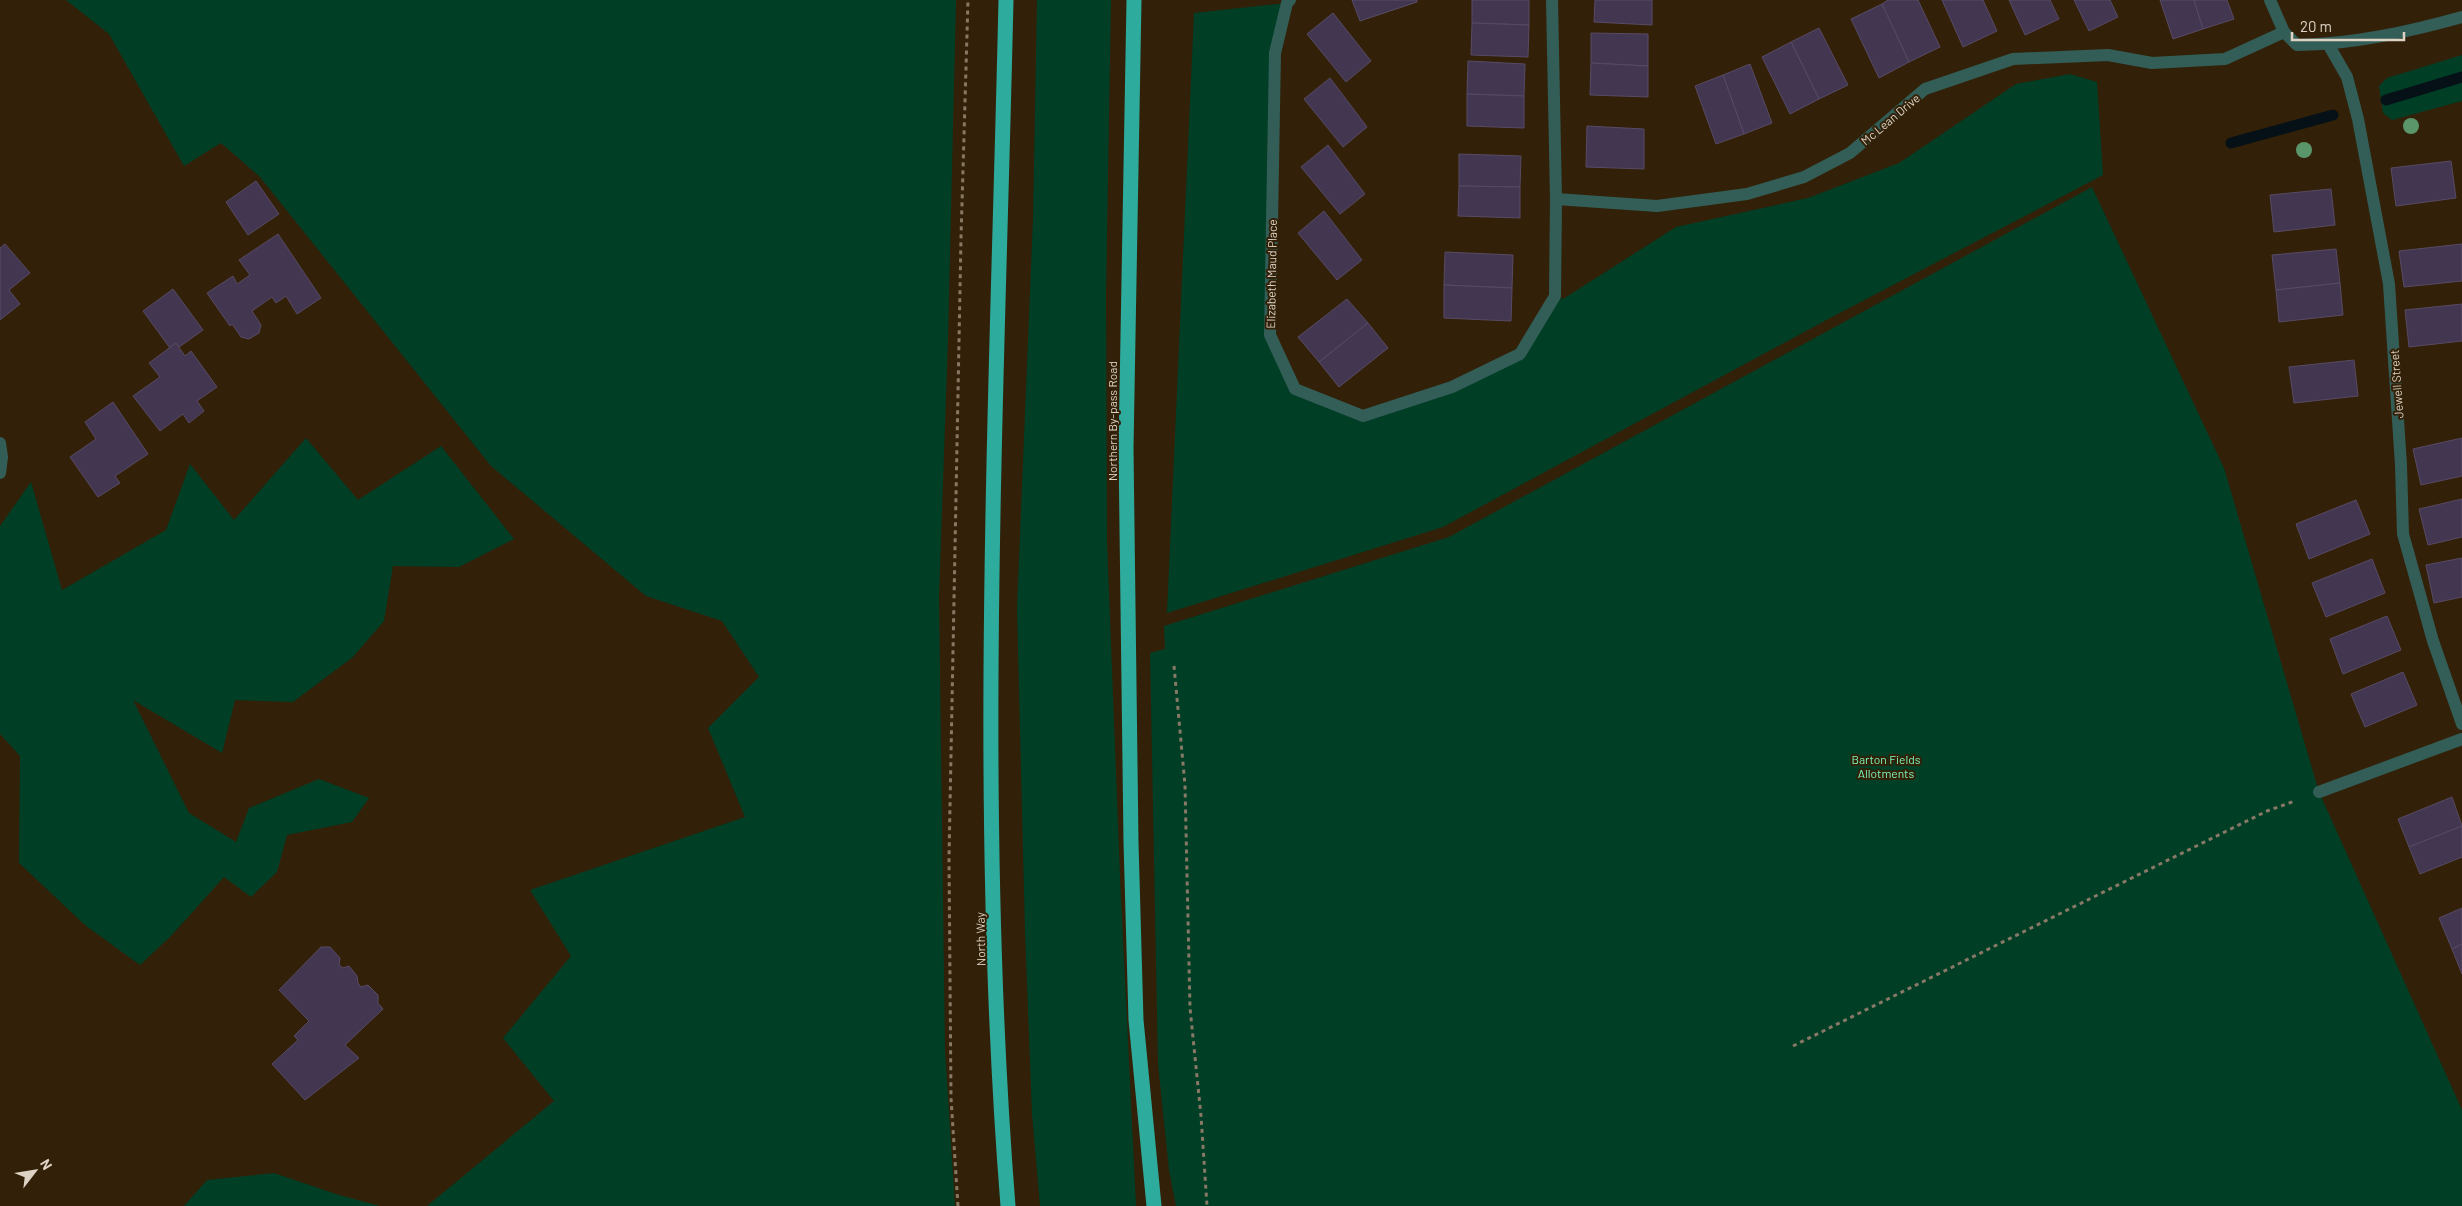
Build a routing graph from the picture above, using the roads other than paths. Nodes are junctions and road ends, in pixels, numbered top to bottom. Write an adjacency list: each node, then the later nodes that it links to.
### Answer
1 (1006, 0): 15 (highway, North Way)
2 (1134, 0): 16 (highway, Northern By-pass Road)
3 (1290, 0): 9 (street, Elizabeth Maud Place)
4 (1552, 0): 9 (street, Elizabeth Maud Place)
5 (2270, 0): 7 (street)
6 (2462, 17): 8 (street)
7 (2284, 32): 8 (street); 9 (street, Mc Lean Drive)
8 (2328, 44): 12 (street, Jewell Street)
9 (1556, 199)
10 (0, 443): 11 (street)
11 (0, 473)
12 (2462, 724)
13 (2462, 739): 14 (street)
14 (2319, 792)
15 (1008, 1206)
16 (1154, 1206)

